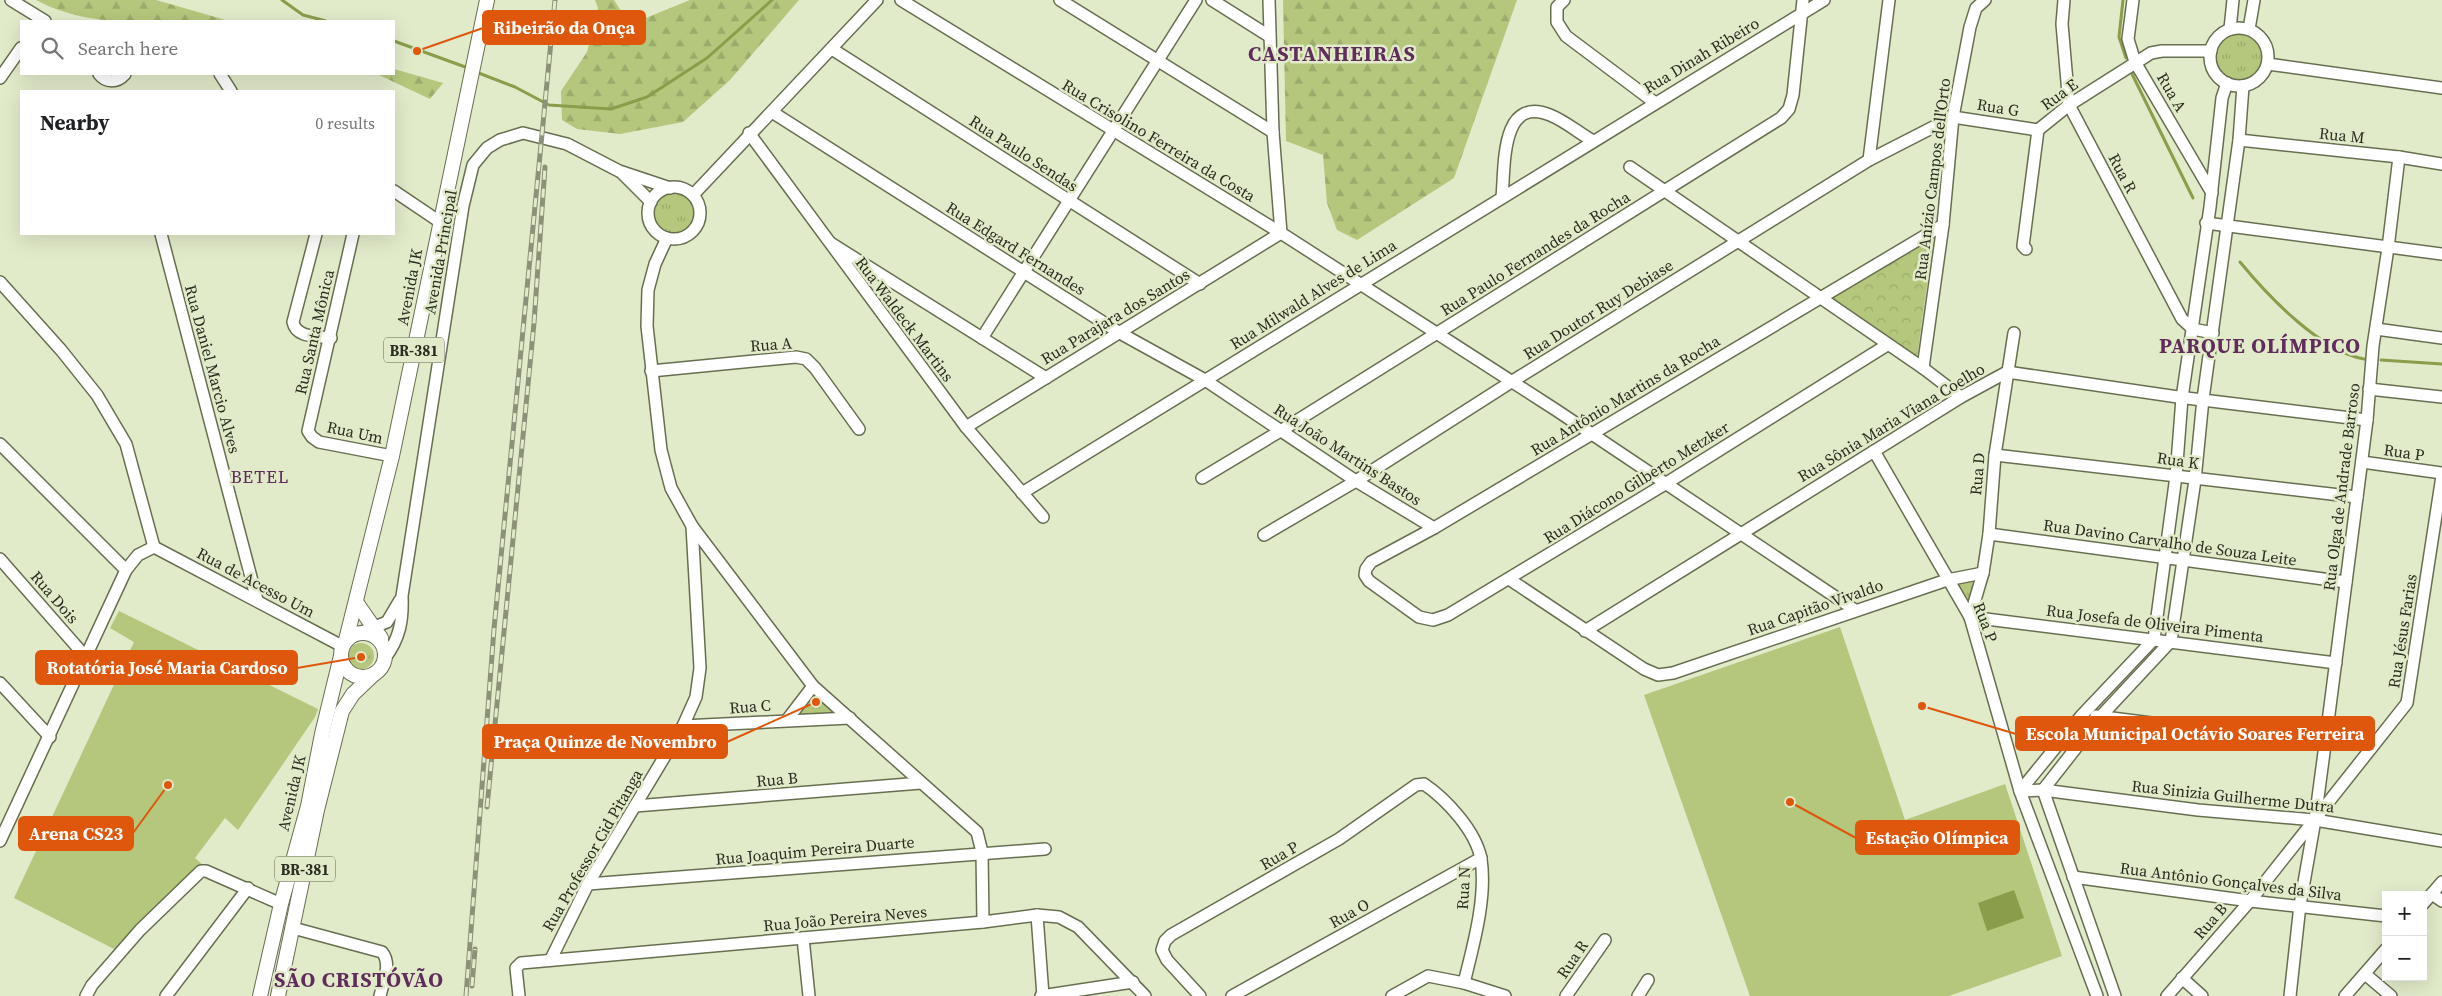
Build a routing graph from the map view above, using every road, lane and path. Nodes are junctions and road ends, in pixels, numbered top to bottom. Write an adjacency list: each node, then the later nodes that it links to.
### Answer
1 (11, 0): 19 (street)
2 (487, 0): 62 (main road, Avenida JK / BR-381)
3 (877, 0): 24 (street)
4 (902, 0): 44 (street, Rua Crisolino Ferreira da Costa)
5 (1060, 0): 26 (street)
6 (1196, 0): 26 (street)
7 (1212, 0): 22 (street)
8 (1269, 0): 22 (street)
9 (1564, 0): 38 (street)
10 (1803, 0): 18 (street, Rua Paulo Fernandes da Rocha)
11 (1824, 0): 18 (street, Rua Dinah Ribeiro)
12 (1889, 0): 50 (street)
13 (1986, 0): 41 (street, Rua Anízio Campos dell'Orto)
14 (2064, 0): 39 (street, Rua R)
15 (2133, 0): 27 (street, Rua A)
16 (2234, 0): 20 (street)
17 (2254, 0): 21 (street)
18 (1802, 13): 38 (street, Rua Dinah Ribeiro); 56 (street, Rua Paulo Fernandes da Rocha)
19 (41, 20)
20 (2230, 30): 21 (street); 25 (street)
21 (2249, 30): 28 (street)
22 (1269, 36): 45 (street)
23 (20, 49): 32 (street)
24 (832, 49): 40 (street); 60 (street, Rua Paulo Sendas)
25 (2211, 51): 27 (street, Rua E); 33 (street)
26 (1158, 60): 44 (street); 45 (street)
27 (2135, 62): 39 (street, Rua E); 57 (street, Rua A)
28 (2268, 64): 34 (street); 35 (street)
29 (100, 75): 31 (street)
30 (221, 75): 37 (street)
31 (123, 76): 36 (street)
32 (0, 78)
33 (2227, 84): 34 (street); 57 (street)
34 (2243, 86): 47 (street)
35 (2442, 88)
36 (124, 90)
37 (231, 90)
38 (1654, 102): 42 (street, Rua Dinah Ribeiro)
39 (2069, 105): 43 (street, Rua E); 81 (street, Rua R)
40 (772, 112): 46 (street); 76 (street, Rua Edgard Fernandes)
41 (1953, 117): 43 (street, Rua G); 50 (street, Rua Doutor Ruy Debiase); 64 (street, Rua Anízio Campos dell'Orto)
42 (1621, 123): 48 (street, Rua Milwald Alves de Lima)
43 (2038, 130): 74 (street, Rua E)
44 (1113, 131): 60 (street); 66 (street, Rua Crisolino Ferreira da Costa)
45 (1273, 132): 66 (street)
46 (750, 133): 58 (street); 71 (street, Rua Waldeck Martins)
47 (2239, 140): 49 (street, Rua M); 65 (street)
48 (1593, 142): 59 (street, Rua Milwald Alves de Lima); 59 (street)
49 (2399, 157): 51 (street, Rua M); 73 (street, Rua Olga de Andrade Barroso)
50 (1869, 160): 72 (street, Rua Doutor Ruy Debiase)
51 (2442, 164)
52 (1630, 167): 56 (street)
53 (619, 170): 54 (street, Avenida Principal); 61 (street, Avenida Principal); 137 (street, Avenida Principal)
54 (670, 188): 58 (street); 61 (street)
55 (395, 191): 62 (street)
56 (1663, 191): 72 (street); 86 (street, Rua Paulo Fernandes da Rocha)
57 (2212, 193): 63 (street)
58 (693, 195): 70 (street)
59 (1502, 197): 79 (street, Rua Milwald Alves de Lima)
60 (1068, 201): 76 (street); 78 (street, Rua Paulo Sendas)
61 (651, 202): 70 (street)
62 (440, 222): 112 (main road, Avenida JK / BR-381)
63 (2206, 223): 65 (street); 81 (street)
64 (1943, 225): 80 (street, Rua Antônio Martins da Rocha); 91 (street, Rua Anízio Campos dell'Orto)
65 (2228, 225): 73 (street); 85 (street)
66 (1281, 233): 78 (street, Rua Parajara dos Santos); 79 (street, Rua Crisolino Ferreira da Costa)
67 (161, 235): 138 (street, Rua Daniel Marcio Alves)
68 (316, 235): 87 (street)
69 (353, 235): 87 (street, Rua Santa Mônica)
70 (667, 238): 92 (street, Rua Professor Cid Pitanga)
71 (827, 240): 88 (street); 104 (street, Rua Waldeck Martins)
72 (1737, 242): 80 (street); 96 (street, Rua Doutor Ruy Debiase)
73 (2388, 248): 75 (street); 82 (street, Rua Olga de Andrade Barroso)
74 (2026, 249)
75 (2442, 254)
76 (1024, 272): 83 (street, Rua Edgard Fernandes); 88 (street)
77 (0, 282): 128 (street)
78 (1200, 284): 83 (street, Rua Parajara dos Santos)
79 (1360, 284): 86 (street, Rua Crisolino Ferreira da Costa); 95 (street, Rua Milwald Alves de Lima)
80 (1818, 298): 90 (street); 107 (street, Rua Antônio Martins da Rocha)
81 (2193, 329): 85 (street); 100 (street)
82 (2376, 329): 89 (street); 97 (street, Rua Olga de Andrade Barroso)
83 (1120, 333): 94 (street, Rua Parajara dos Santos); 95 (street, Rua Edgard Fernandes)
84 (2014, 333): 93 (street, Rua D)
85 (2212, 333): 101 (street)
86 (1437, 334): 96 (street, Rua Crisolino Ferreira da Costa); 106 (street, Rua Paulo Fernandes da Rocha)
87 (331, 338): 108 (street, Rua Santa Mônica)
88 (982, 338): 94 (street)
89 (2442, 338)
90 (1887, 345): 91 (street); 119 (street, Rua Diácono Gilberto Metzker)
91 (1923, 368): 98 (street)
92 (651, 371): 105 (street, Rua A); 123 (street, Rua Professor Cid Pitanga)
93 (2007, 372): 98 (street, Rua Sônia Maria Viana Coelho); 100 (street, Rua Sônia Maria Viana Coelho); 111 (street, Rua D)
94 (1046, 378): 104 (street, Rua Parajara dos Santos)
95 (1205, 380): 102 (street, Rua Edgard Fernandes); 120 (street, Rua Milwald Alves de Lima)
96 (1511, 382): 107 (street, Rua Crisolino Ferreira da Costa); 118 (street, Rua Doutor Ruy Debiase)
97 (2369, 389): 99 (street); 103 (street, Rua Olga de Andrade Barroso)
98 (1961, 397): 110 (street, Rua Sônia Maria Viana Coelho)
99 (2442, 397)
100 (2182, 398): 101 (street, Rua Sônia Maria Viana Coelho); 115 (street)
101 (2203, 399): 103 (street, Rua Sônia Maria Viana Coelho); 117 (street)
102 (1244, 406): 106 (street, Rua João Martins Bastos)
103 (2367, 420): 113 (street, Rua Olga de Andrade Barroso)
104 (966, 427): 120 (street, Rua Waldeck Martins)
105 (859, 429)
106 (1282, 430): 116 (street, Rua Paulo Fernandes da Rocha); 118 (street, Rua João Martins Bastos)
107 (1592, 434): 119 (street); 124 (street, Rua Antônio Martins da Rocha)
108 (312, 437): 112 (street, Rua Um)
109 (0, 444): 132 (street)
110 (1874, 451): 125 (street, Rua Sônia Maria Viana Coelho); 135 (street, Rua P)
111 (1995, 455): 115 (street, Rua K); 126 (street, Rua D)
112 (392, 456): 139 (main road, Avenida JK / BR-381)
113 (2362, 462): 114 (street, Rua P); 121 (street, Rua Olga de Andrade Barroso)
114 (2442, 474): 167 (street, Rua Jésus Farias)
115 (2176, 476): 117 (street, Rua K); 130 (street)
116 (1202, 478)
117 (2195, 480): 121 (street, Rua K); 131 (street)
118 (1356, 481): 124 (street, Rua João Martins Bastos); 127 (street, Rua Doutor Ruy Debiase)
119 (1665, 484): 125 (street); 134 (street, Rua Diácono Gilberto Metzker)
120 (1022, 493): 122 (street, Rua Waldeck Martins)
121 (2357, 497): 136 (street, Rua Olga de Andrade Barroso)
122 (1043, 516)
123 (692, 526): 154 (street); 159 (street, Rua Professor Cid Pitanga)
124 (1434, 528): 140 (street, Rua Antônio Martins da Rocha)
125 (1739, 534): 141 (street); 144 (street, Rua Sônia Maria Viana Coelho)
126 (1989, 534): 130 (street, Rua Davino Carvalho de Souza Leite); 133 (street, Rua D)
127 (1264, 535)
128 (154, 547): 132 (street); 138 (street, Rua de Acesso Um)
129 (0, 559): 150 (street, Rua Dois)
130 (2165, 559): 131 (street, Rua Davino Carvalho de Souza Leite); 146 (street)
131 (2183, 560): 136 (street, Rua Davino Carvalho de Souza Leite); 147 (street)
132 (126, 570): 150 (street)
133 (1983, 572): 135 (street, Rua Capitão Vivaldo); 142 (street, Rua D)
134 (1509, 579): 140 (street, Rua Diácono Gilberto Metzker); 144 (street)
135 (1947, 580): 141 (street, Rua Capitão Vivaldo); 142 (street, Rua P)
136 (2346, 582): 151 (street, Rua Olga de Andrade Barroso)
137 (402, 596): 143 (street, Avenida Principal); 149 (street, Avenida Principal)
138 (257, 600): 148 (street, Rua de Acesso Um)
139 (356, 602): 143 (main road); 148 (main road, Avenida JK / BR-381)
140 (1398, 602)
141 (1855, 610): 144 (street, Rua Capitão Vivaldo)
142 (1970, 617): 146 (street, Rua Josefa de Oliveira Pimenta); 165 (street, Rua P)
143 (375, 628): 145 (street, Avenida Principal); 149 (main road)
144 (1585, 631)
145 (359, 633): 148 (main road); 149 (main road)
146 (2154, 639): 147 (street, Rua Josefa de Oliveira Pimenta); 155 (street)
147 (2171, 641): 151 (street, Rua Josefa de Oliveira Pimenta); 156 (street)
148 (343, 648): 152 (main road); 181 (main road, Avenida JK / BR-381)
149 (384, 652): 152 (main road, BR-381)
150 (85, 656): 160 (street)
151 (2336, 663): 161 (street, Rua Olga de Andrade Barroso)
152 (374, 674): 186 (main road, Avenida JK / BR-381)
153 (0, 683): 160 (street)
154 (813, 686): 157 (street); 158 (street)
155 (2082, 715): 156 (street); 165 (street)
156 (2101, 716): 161 (street); 164 (street)
157 (850, 718): 158 (street, Rua C); 162 (street)
158 (787, 720): 159 (street, Rua C)
159 (683, 726): 166 (street, Rua Professor Cid Pitanga)
160 (50, 737): 168 (street)
161 (2325, 745): 167 (street, Rua Olga de Andrade Barroso)
162 (921, 783): 166 (street, Rua B); 171 (street)
163 (1424, 784): 172 (street, Rua N); 205 (street, Rua P)
164 (2043, 790): 165 (street, Rua Sinizia Guilherme Dutra); 167 (street, Rua Sinizia Guilherme Dutra); 173 (street)
165 (2020, 791): 211 (street, Rua P)
166 (635, 806): 175 (street, Rua Professor Cid Pitanga)
167 (2315, 820): 169 (street, Rua Sinizia Guilherme Dutra); 179 (street, Rua B); 182 (street, Rua Olga de Andrade Barroso)
168 (0, 841)
169 (2442, 841)
170 (1045, 849): 171 (street, Rua Joaquim Pereira Duarte)
171 (982, 852): 175 (street, Rua Joaquim Pereira Duarte); 185 (street)
172 (1481, 858): 195 (street, Rua N); 206 (street, Rua O)
173 (2073, 877): 179 (street, Rua Antônio Gonçalves da Silva); 212 (street)
174 (2442, 882): 177 (street)
175 (588, 884): 190 (street, Rua Professor Cid Pitanga)
176 (248, 888): 181 (street); 196 (street); 197 (street)
177 (2432, 894): 178 (street); 180 (street)
178 (2427, 900)
179 (2250, 901): 182 (street, Rua Antônio Gonçalves da Silva); 192 (street, Rua B)
180 (2442, 901)
181 (281, 904): 198 (main road, Avenida JK / BR-381)
182 (2300, 905): 184 (street, Rua Antônio Gonçalves da Silva); 215 (street, Rua Olga de Andrade Barroso)
183 (1037, 915): 185 (street, Rua João Pereira Neves); 194 (street, Rua João Pereira Neves); 203 (street)
184 (2382, 915)
185 (983, 922): 187 (street, Rua João Pereira Neves)
186 (293, 928): 199 (main road, Avenida JK / BR-381); 200 (street)
187 (803, 938): 190 (street, Rua João Pereira Neves); 202 (street)
188 (1605, 940): 209 (street, Rua R)
189 (2382, 954): 191 (street)
190 (551, 959): 201 (street, Rua João Pereira Neves)
191 (2365, 974): 216 (street); 217 (street)
192 (2182, 978): 213 (street, Rua B); 214 (street)
193 (1648, 980): 210 (street)
194 (1133, 982): 203 (street); 204 (street, Rua João Pereira Neves)
195 (1464, 983): 207 (street); 208 (street)
196 (169, 994)
197 (86, 996)
198 (260, 996)
199 (278, 996)
200 (380, 996)
201 (519, 996)
202 (809, 996)
203 (1043, 996)
204 (1145, 996)
205 (1200, 996)
206 (1232, 996)
207 (1392, 996)
208 (1505, 996)
209 (1566, 996)
210 (1638, 996)
211 (2097, 996)
212 (2115, 996)
213 (2167, 996)
214 (2202, 996)
215 (2290, 996)
216 (2345, 996)
217 (2391, 996)

